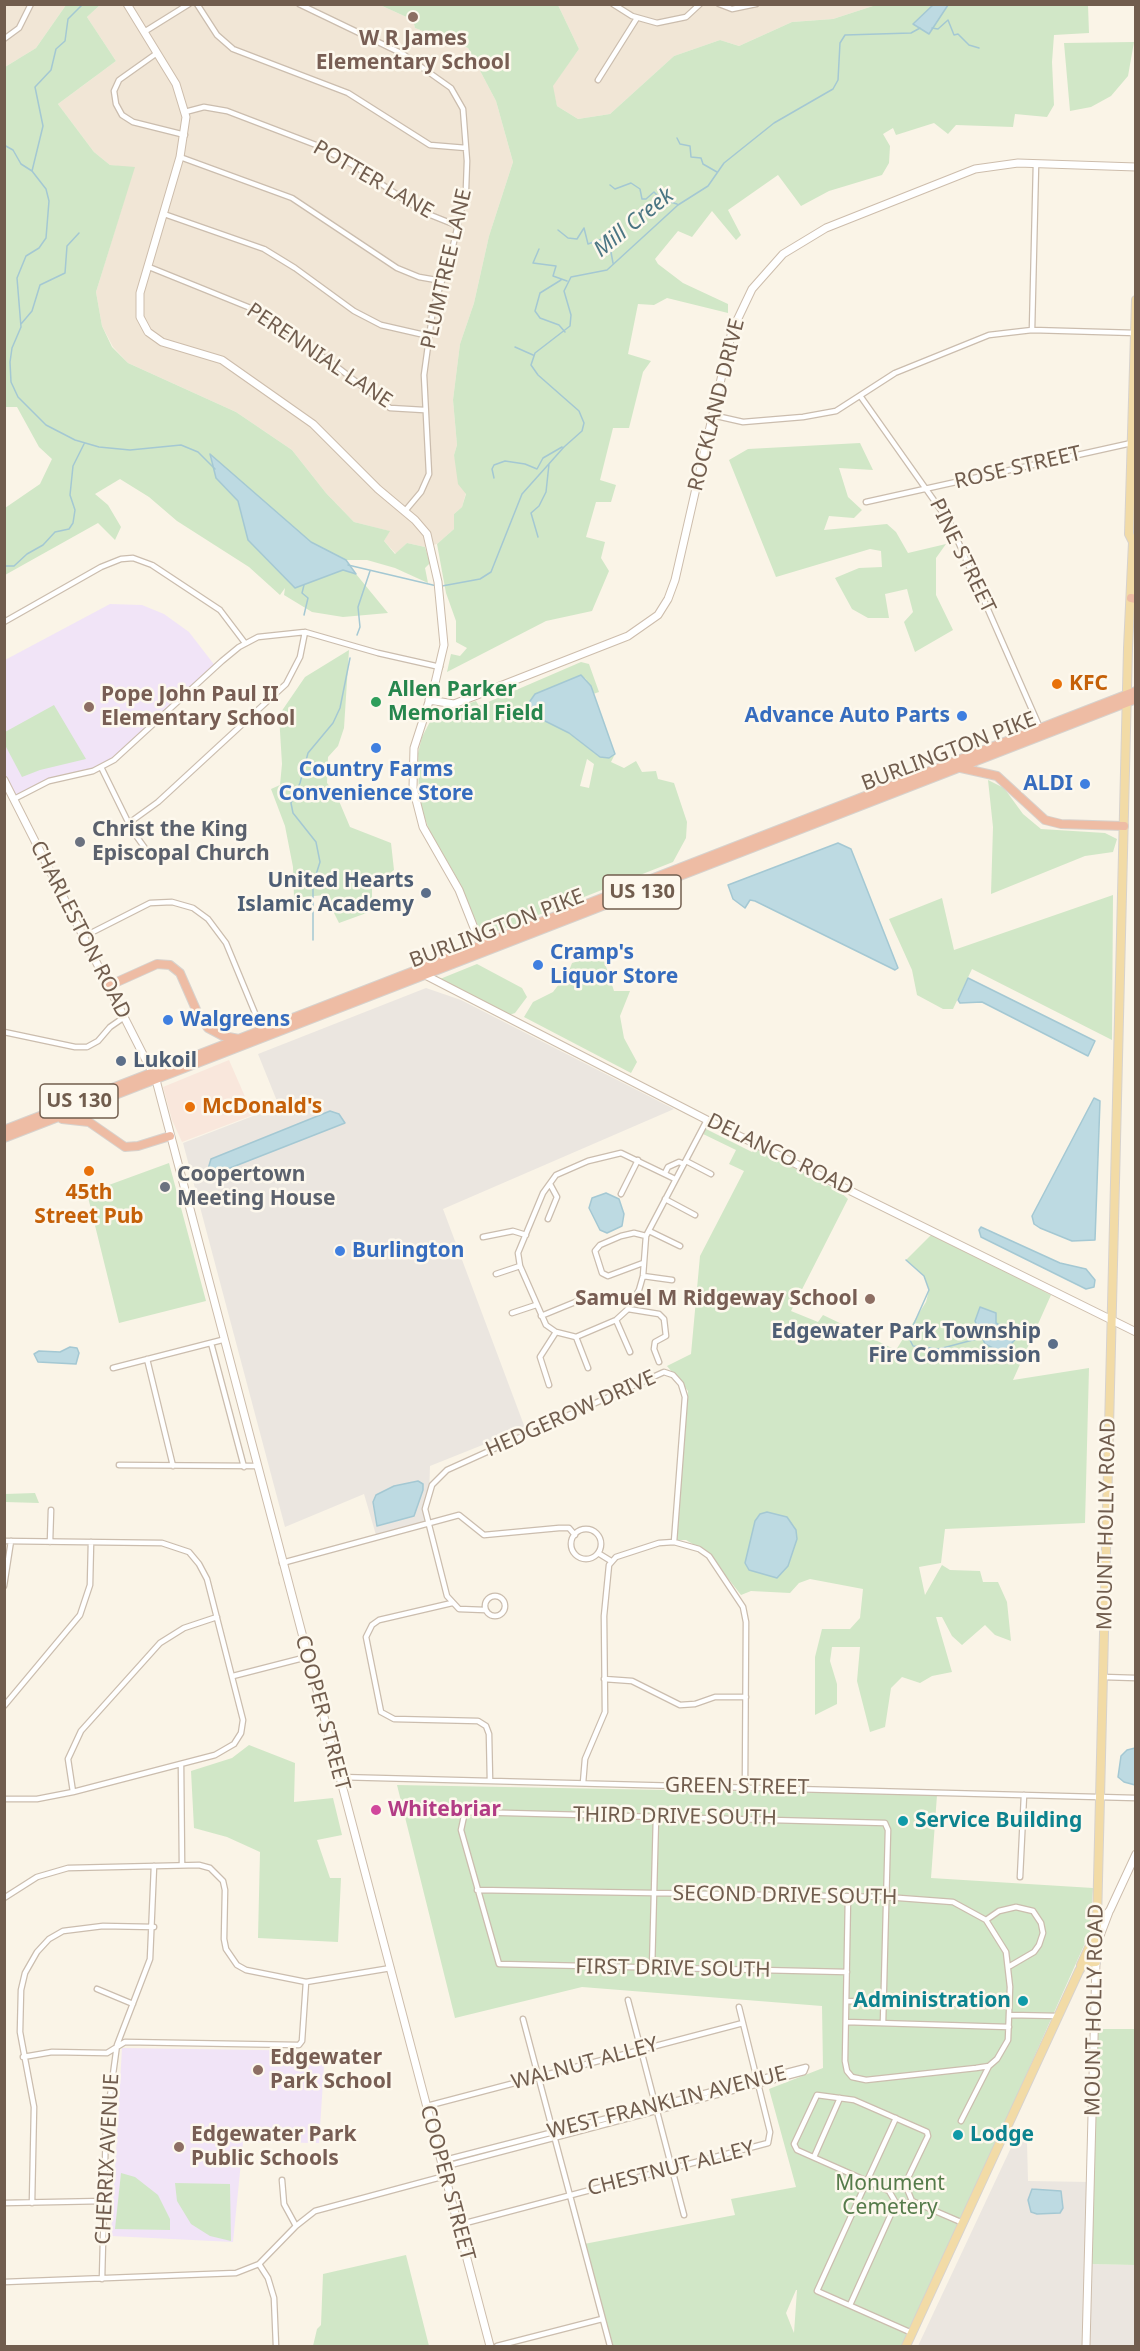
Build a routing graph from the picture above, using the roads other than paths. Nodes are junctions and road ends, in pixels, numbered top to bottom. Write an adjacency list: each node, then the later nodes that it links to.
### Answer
1 (31, 4): 12 (street)
2 (127, 4): 11 (street)
3 (189, 4): 11 (street)
4 (197, 4): 17 (street)
5 (299, 4): 17 (street, PLUMTREE LANE)
6 (613, 4): 10 (street)
7 (700, 4): 10 (street)
8 (719, 4): 9 (street)
9 (756, 4)
10 (637, 18): 14 (street)
11 (144, 32): 13 (street)
12 (4, 39)
13 (157, 53): 15 (street); 16 (street)
14 (598, 80)
15 (185, 112): 16 (street); 22 (street, POTTER LANE)
16 (184, 135): 18 (street)
17 (466, 148): 22 (street, PLUMTREE LANE)
18 (180, 157): 21 (street); 24 (street)
19 (1036, 164): 20 (street, ROCKLAND DRIVE); 26 (street); 31 (street, ROCKLAND DRIVE)
20 (1136, 167)
21 (164, 214): 23 (street); 28 (street)
22 (458, 226): 24 (street, PLUMTREE LANE)
23 (149, 267): 30 (street, PERENNIAL LANE); 35 (street)
24 (442, 281): 28 (street, PLUMTREE LANE)
25 (1136, 300): 27 (main road, MOUNT HOLLY ROAD)
26 (1032, 330): 27 (street); 29 (street)
27 (1135, 333): 32 (main road, MOUNT HOLLY ROAD)
28 (429, 336): 30 (street, PLUMTREE LANE)
29 (861, 397): 31 (street); 33 (street, PINE STREET)
30 (424, 410): 35 (street, PLUMTREE LANE)
31 (712, 415): 43 (street, ROCKLAND DRIVE)
32 (1133, 442): 33 (street, ROSE STREET); 36 (main road, MOUNT HOLLY ROAD)
33 (928, 489): 34 (street, ROSE STREET); 44 (street, PINE STREET)
34 (866, 502)
35 (405, 511): 41 (street)
36 (1134, 540): 37 (main road, MOUNT HOLLY ROAD)
37 (1133, 599): 42 (main road, MOUNT HOLLY ROAD)
38 (4, 622): 40 (street)
39 (305, 632): 40 (street); 41 (street); 50 (street)
40 (245, 643): 45 (street)
41 (440, 667): 43 (street)
42 (1131, 697): 44 (highway, BURLINGTON PIKE / US 130); 46 (highway, BURLINGTON PIKE / US 130); 51 (main road, MOUNT HOLLY ROAD)
43 (429, 700): 54 (street)
44 (1040, 728): 54 (highway, BURLINGTON PIKE / US 130)
45 (101, 767): 48 (street); 50 (street)
46 (958, 768): 51 (highway); 54 (highway, BURLINGTON PIKE / US 130)
47 (4, 780): 48 (street, CHARLESTON ROAD)
48 (14, 799): 49 (street); 53 (street, CHARLESTON ROAD)
49 (6, 802)
50 (129, 823): 52 (street)
51 (1124, 826): 92 (main road, MOUNT HOLLY ROAD)
52 (147, 850)
53 (83, 937): 56 (street, CHARLESTON ROAD); 58 (street)
54 (482, 948): 55 (highway, BURLINGTON PIKE / US 130); 58 (highway, BURLINGTON PIKE / US 130)
55 (425, 975): 61 (highway, BURLINGTON PIKE / US 130); 63 (street, DELANCO ROAD)
56 (108, 986): 57 (street, CHARLESTON ROAD); 60 (highway)
57 (123, 1018): 59 (street); 61 (street, CHARLESTON ROAD)
58 (262, 1030): 60 (highway, BURLINGTON PIKE / US 130)
59 (4, 1032)
60 (239, 1039): 61 (highway, BURLINGTON PIKE / US 130)
61 (154, 1076): 62 (highway, BURLINGTON PIKE / US 130); 64 (highway, BURLINGTON PIKE / US 130); 65 (street, COOPER STREET)
62 (56, 1119): 65 (highway); 66 (highway, BURLINGTON PIKE / US 130)
63 (707, 1119): 68 (street); 92 (street, DELANCO ROAD)
64 (4, 1130)
65 (170, 1136): 96 (street, COOPER STREET)
66 (4, 1138)
67 (638, 1160): 69 (street); 72 (street); 73 (street)
68 (685, 1163): 69 (street); 70 (street); 71 (street)
69 (665, 1173): 71 (street)
70 (711, 1174)
71 (675, 1179): 74 (street)
72 (550, 1184): 76 (street); 78 (street)
73 (621, 1194)
74 (665, 1199): 75 (street); 77 (street)
75 (695, 1215)
76 (548, 1219)
77 (648, 1234): 80 (street); 81 (street); 81 (street)
78 (526, 1235): 79 (street); 82 (street)
79 (483, 1237)
80 (680, 1246)
81 (643, 1263): 84 (street)
82 (520, 1266): 83 (street); 87 (street)
83 (496, 1274)
84 (643, 1276): 85 (street); 88 (street)
85 (672, 1280)
86 (590, 1296): 90 (street)
87 (536, 1305): 89 (street); 90 (street)
88 (628, 1309): 91 (street); 100 (street)
89 (512, 1313)
90 (541, 1316): 93 (street)
91 (616, 1320): 95 (street); 98 (street)
92 (1113, 1321): 94 (street, DELANCO ROAD); 124 (main road, MOUNT HOLLY ROAD)
93 (556, 1332): 95 (street); 103 (street)
94 (1136, 1332)
95 (576, 1337): 102 (street)
96 (222, 1340): 97 (street); 106 (street, COOPER STREET)
97 (211, 1343): 99 (street); 107 (street)
98 (630, 1352)
99 (147, 1359): 101 (street); 105 (street)
100 (659, 1362)
101 (113, 1368)
102 (588, 1368)
103 (549, 1385)
104 (120, 1465): 105 (street)
105 (173, 1466): 107 (street)
106 (256, 1466): 107 (street); 117 (street, COOPER STREET)
107 (244, 1467)
108 (51, 1510): 112 (street)
109 (428, 1522): 110 (street); 114 (street, HEDGEROW DRIVE); 117 (street); 119 (street)
110 (575, 1535): 115 (street); 115 (street)
111 (8, 1541): 112 (street); 118 (street)
112 (50, 1542): 113 (street)
113 (91, 1542): 121 (street); 128 (street)
114 (674, 1542): 116 (street); 127 (street)
115 (598, 1553): 116 (street)
116 (611, 1561): 126 (street)
117 (282, 1564): 122 (street, COOPER STREET)
118 (4, 1586)
119 (452, 1603): 120 (street); 131 (street)
120 (485, 1610): 120 (street)
121 (217, 1617): 123 (street); 134 (street)
122 (307, 1657): 123 (street); 130 (street, COOPER STREET)
123 (233, 1676): 129 (street)
124 (1103, 1677): 125 (street); 136 (main road, MOUNT HOLLY ROAD)
125 (1136, 1678)
126 (604, 1679): 127 (street); 132 (street)
127 (746, 1697): 133 (street)
128 (4, 1706)
129 (181, 1764): 134 (street); 141 (street)
130 (339, 1777): 131 (street, GREEN STREET); 157 (street, COOPER STREET)
131 (490, 1781): 132 (street, GREEN STREET)
132 (583, 1783): 133 (street, GREEN STREET)
133 (745, 1787): 135 (street, GREEN STREET)
134 (73, 1792): 138 (street)
135 (1024, 1795): 136 (street, GREEN STREET); 143 (street)
136 (1101, 1797): 137 (street, GREEN STREET); 150 (main road, MOUNT HOLLY ROAD)
137 (1136, 1798)
138 (4, 1799)
139 (656, 1817): 144 (street, THIRD DRIVE SOUTH); 145 (street); 148 (street, THIRD DRIVE SOUTH)
140 (1136, 1854): 149 (street)
141 (182, 1865): 142 (street); 161 (street)
142 (154, 1866): 147 (street); 152 (street, CHERRIX AVENUE)
143 (1020, 1877)
144 (477, 1890): 145 (street, SECOND DRIVE SOUTH); 158 (street, FIRST DRIVE SOUTH)
145 (654, 1893): 146 (street, SECOND DRIVE SOUTH); 158 (street)
146 (848, 1897): 148 (street, SECOND DRIVE SOUTH); 160 (street)
147 (4, 1898)
148 (886, 1898): 151 (street, SECOND DRIVE SOUTH); 165 (street)
149 (1110, 1910): 150 (street); 154 (street)
150 (1097, 1917): 153 (main road, MOUNT HOLLY ROAD)
151 (986, 1920): 156 (street, SECOND DRIVE SOUTH); 156 (street)
152 (153, 1927): 166 (street, CHERRIX AVENUE); 178 (street)
153 (1097, 1928): 154 (main road, MOUNT HOLLY ROAD); 159 (main road)
154 (1097, 1943): 155 (main road, MOUNT HOLLY ROAD)
155 (1096, 1962): 159 (main road); 219 (street, MOUNT HOLLY ROAD)
156 (1010, 1966): 167 (street, SECOND DRIVE SOUTH)
157 (391, 1968): 161 (street); 185 (street, COOPER STREET)
158 (652, 1969): 160 (street, FIRST DRIVE SOUTH)
159 (1079, 1971): 170 (main road)
160 (847, 1972): 164 (street)
161 (306, 1982): 176 (street)
162 (97, 1989): 166 (street)
163 (628, 2000): 177 (street)
164 (847, 2001): 165 (street); 172 (street)
165 (884, 2002): 167 (street); 174 (street)
166 (133, 2004): 176 (street, CHERRIX AVENUE)
167 (1010, 2005): 169 (street, SECOND DRIVE SOUTH)
168 (739, 2007): 173 (street)
169 (1010, 2015): 170 (street); 175 (street, SECOND DRIVE SOUTH)
170 (1058, 2016): 205 (main road)
171 (523, 2019): 181 (street)
172 (846, 2022): 174 (street); 180 (street)
173 (743, 2023): 177 (street, WALNUT ALLEY); 183 (street)
174 (883, 2023): 175 (street)
175 (1009, 2027): 179 (street, SECOND DRIVE SOUTH)
176 (117, 2045): 178 (street); 199 (street, CHERRIX AVENUE)
177 (641, 2050): 181 (street, WALNUT ALLEY); 186 (street)
178 (23, 2057): 202 (street)
179 (989, 2066): 180 (street); 182 (street, SECOND DRIVE SOUTH)
180 (972, 2069): 182 (street)
181 (538, 2077): 185 (street, WALNUT ALLEY); 189 (street)
182 (981, 2080): 188 (street, SECOND DRIVE SOUTH)
183 (758, 2081): 183 (street, WEST FRANKLIN AVENUE); 186 (street, WEST FRANKLIN AVENUE); 192 (street, CHESTNUT ALLEY)
184 (840, 2098): 187 (street); 190 (street); 190 (street)
185 (427, 2106): 191 (street, COOPER STREET)
186 (656, 2108): 189 (street, WEST FRANKLIN AVENUE); 192 (street)
187 (896, 2118): 195 (street); 196 (street)
188 (962, 2121)
189 (553, 2134): 191 (street, WEST FRANKLIN AVENUE); 198 (street)
190 (814, 2157): 195 (street)
191 (442, 2164): 193 (street, COOPER STREET)
192 (672, 2169): 198 (street, CHESTNUT ALLEY); 204 (street)
193 (445, 2176): 206 (street, COOPER STREET); 207 (street)
194 (282, 2180): 207 (street)
195 (867, 2181): 197 (street); 211 (street)
196 (905, 2184): 197 (street); 200 (street)
197 (889, 2191): 203 (street)
198 (569, 2195): 206 (street, CHESTNUT ALLEY); 212 (street)
199 (104, 2200): 202 (street); 209 (street, CHERRIX AVENUE)
200 (912, 2201): 203 (street); 205 (street)
201 (4, 2203): 202 (street)
202 (32, 2203)
203 (896, 2203): 211 (street)
204 (684, 2215)
205 (963, 2223): 213 (main road)
206 (458, 2224): 215 (street, COOPER STREET)
207 (296, 2226): 208 (street)
208 (259, 2264): 209 (street); 214 (street)
209 (102, 2278): 210 (street)
210 (4, 2282)
211 (850, 2305): 213 (street)
212 (602, 2319): 216 (street); 217 (street)
213 (912, 2332): 218 (main road)
214 (276, 2346)
215 (490, 2346)
216 (497, 2346)
217 (610, 2346)
218 (906, 2346)
219 (1086, 2346)

